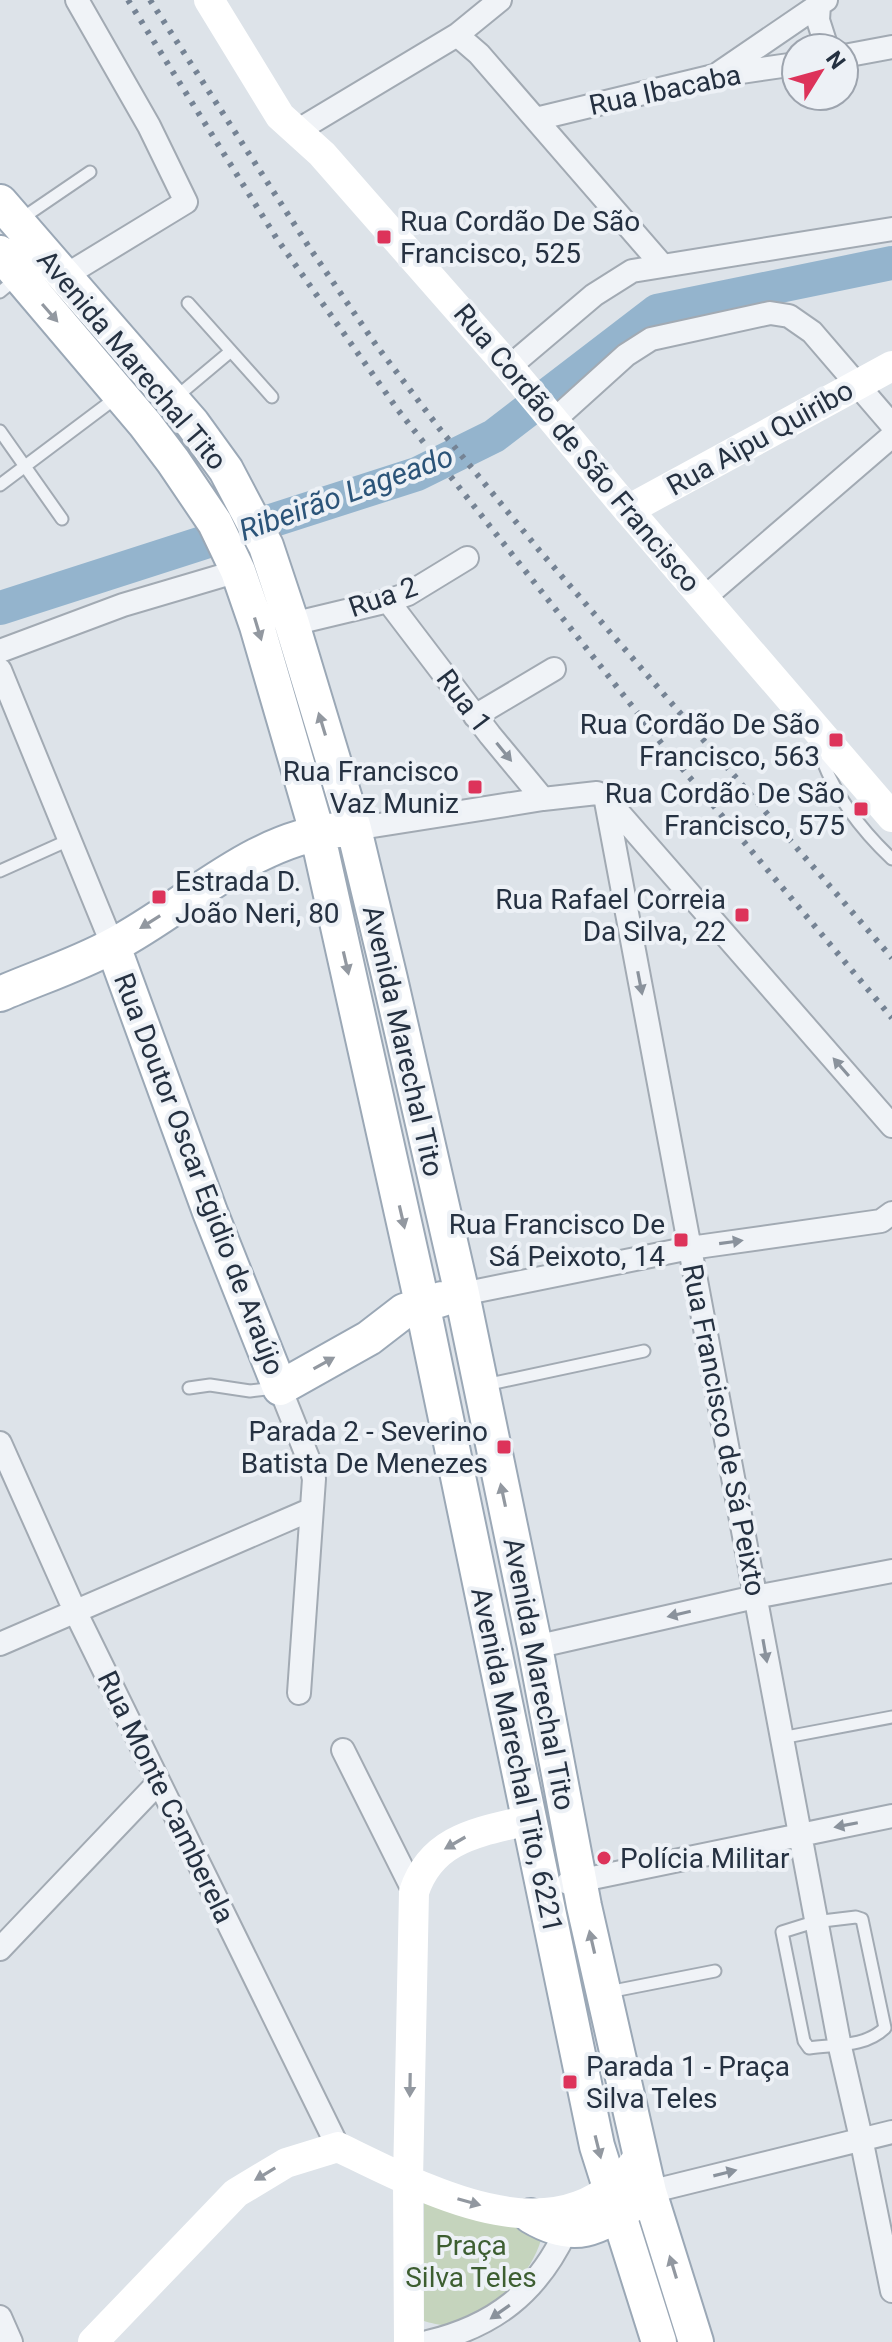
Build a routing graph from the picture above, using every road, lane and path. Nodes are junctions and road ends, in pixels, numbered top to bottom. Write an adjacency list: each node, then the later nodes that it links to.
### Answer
1 (77, 0): 18 (street)
2 (209, 0): 12 (street, Rua Cordão de São Francisco)
3 (500, 0): 6 (street)
4 (822, 2): 5 (street); 10 (street)
5 (822, 32)
6 (457, 35): 11 (street); 12 (street)
7 (892, 47): 8 (street)
8 (860, 53)
9 (780, 66): 10 (street, Rua Ibacaba)
10 (714, 76): 11 (street, Rua Ibacaba)
11 (536, 119): 16 (street)
12 (297, 131): 22 (street, Rua Cordão de São Francisco)
13 (90, 172): 14 (lane)
14 (9, 212): 18 (main road, Avenida Marechal Tito)
15 (892, 229): 16 (street)
16 (662, 265): 22 (street)
17 (6, 274): 24 (main road, Avenida Marechal Tito, one-way to 24)
18 (63, 277): 26 (main road, Avenida Marechal Tito)
19 (188, 303): 20 (lane)
20 (231, 351): 25 (lane); 26 (lane)
21 (892, 366): 23 (street, Rua Aipu Quiribo)
22 (515, 374): 27 (street, Rua Cordão de São Francisco)
23 (857, 385): 27 (street); 28 (street); 33 (street, Rua Aipu Quiribo)
24 (120, 395): 31 (lane); 36 (main road, Avenida Marechal Tito)
25 (272, 397)
26 (172, 401): 39 (main road, Avenida Marechal Tito)
27 (549, 414): 33 (street, Rua Cordão de São Francisco)
28 (892, 425)
29 (0, 431): 31 (lane)
30 (892, 436): 37 (street)
31 (25, 465): 32 (lane); 34 (lane)
32 (0, 485)
33 (628, 510): 37 (street, Rua Cordão de São Francisco)
34 (62, 519)
35 (467, 558): 38 (street, Rua 2)
36 (234, 563): 40 (street); 49 (main road, Avenida Marechal Tito, one-way to 49)
37 (704, 598): 44 (street, Rua Cordão de São Francisco)
38 (388, 601): 39 (street, Rua 2); 43 (street, Rua 1)
39 (292, 624): 48 (main road, Avenida Marechal Tito, one-way to 39)
40 (0, 651)
41 (554, 669): 43 (street)
42 (0, 670): 50 (street, Rua Doutor Oscar Egidio de Araújo)
43 (475, 716): 46 (street, Rua 1, one-way to 46)
44 (809, 720): 47 (street, Rua Cordão de São Francisco); 51 (lane)
45 (605, 796): 46 (street); 55 (street, one-way to 45); 57 (street, Rua Francisco de Sá Peixto, one-way to 57)
46 (543, 799): 48 (street)
47 (892, 817)
48 (354, 829): 49 (main road); 58 (main road, Avenida Marechal Tito)
49 (317, 832): 53 (main road, one-way to 53); 59 (main road, Avenida Marechal Tito, one-way to 59)
50 (69, 840): 52 (lane); 53 (street, Rua Doutor Oscar Egidio de Araújo)
51 (892, 859)
52 (0, 871)
53 (113, 946): 54 (main road); 65 (main road, Rua Doutor Oscar Egidio de Araújo)
54 (0, 994)
55 (892, 1126)
56 (892, 1213): 57 (street, one-way to 56)
57 (690, 1248): 58 (street); 69 (street, Rua Francisco de Sá Peixto)
58 (462, 1294): 59 (main road); 63 (main road, Avenida Marechal Tito)
59 (422, 1303): 60 (main road); 62 (main road, Avenida Marechal Tito, 6221)
60 (369, 1338): 62 (main road); 65 (main road, one-way to 60)
61 (644, 1351): 63 (lane)
62 (433, 1357): 79 (main road, Avenida Marechal Tito, 6221)
63 (481, 1386): 72 (main road, Avenida Marechal Tito, one-way to 63)
64 (189, 1388): 65 (lane)
65 (280, 1388): 67 (street, Rua Doutor Oscar Egidio de Araújo)
66 (0, 1443): 70 (street, Rua Monte Camberela)
67 (310, 1510): 70 (street); 73 (street, Rua Doutor Oscar Egidio de Araújo)
68 (892, 1571): 69 (street)
69 (755, 1597): 72 (street, one-way to 72); 75 (street, Rua Francisco de Sá Peixto, one-way to 75)
70 (75, 1611): 71 (street); 77 (street, Rua Monte Camberela)
71 (0, 1644)
72 (535, 1647): 81 (main road, Avenida Marechal Tito)
73 (299, 1693)
74 (892, 1717): 75 (lane)
75 (781, 1738): 80 (street, Rua Francisco de Sá Peixto)
76 (343, 1750): 83 (street)
77 (158, 1783): 85 (street); 91 (street, Rua Monte Camberela)
78 (892, 1816): 80 (street, one-way to 80)
79 (529, 1820): 82 (main road, Avenida Marechal Tito, 6221); 83 (street, one-way to 83)
80 (799, 1834): 81 (street); 84 (street, Rua Francisco de Sá Peixto)
81 (579, 1881): 82 (street); 87 (main road, Avenida Marechal Tito, one-way to 81)
82 (544, 1889): 95 (main road, Avenida Marechal Tito, 6221, one-way to 95)
83 (414, 1892): 93 (street, one-way to 93)
84 (817, 1922): 88 (street, Rua Francisco de Sá Peixto); 88 (lane); 88 (lane)
85 (0, 1949)
86 (715, 1971): 87 (lane)
87 (603, 1993): 92 (main road, Avenida Marechal Tito)
88 (840, 2047): 90 (street, Rua Francisco de Sá Peixto)
89 (892, 2132): 90 (street)
90 (861, 2138): 94 (street, one-way to 90); 98 (street, Rua Francisco de Sá Peixto)
91 (338, 2147): 93 (street); 101 (street, one-way to 101)
92 (640, 2155): 94 (main road, Avenida Marechal Tito); 95 (street)
93 (408, 2180): 96 (street, one-way to 96); 102 (street)
94 (649, 2192): 95 (main road); 105 (main road, Avenida Marechal Tito, one-way to 94)
95 (613, 2202): 96 (street); 97 (main road); 104 (main road)
96 (531, 2216): 97 (main road)
97 (566, 2231): 103 (street, one-way to 103)
98 (892, 2291)
99 (0, 2317): 100 (street)
100 (11, 2342)
101 (93, 2342)
102 (409, 2342)
103 (428, 2342)
104 (659, 2342)
105 (696, 2342)

